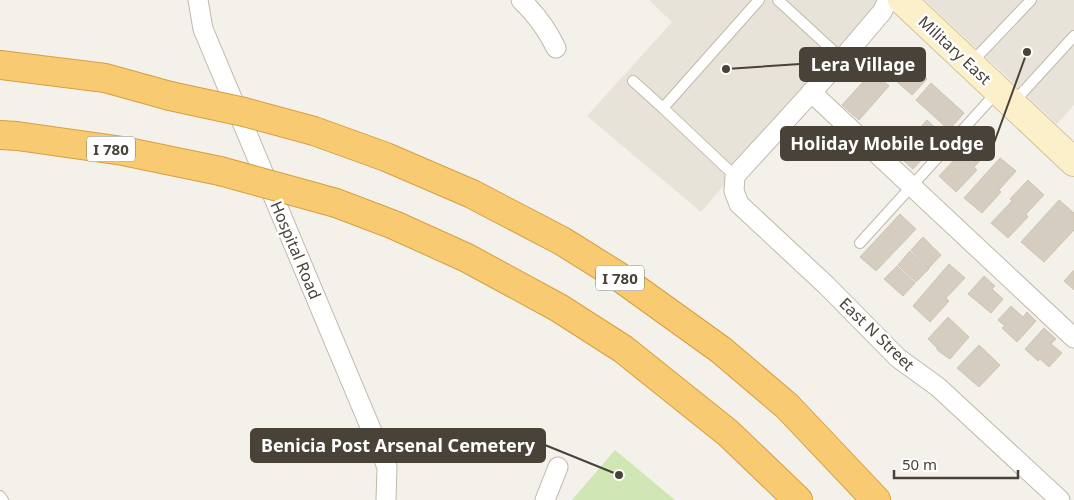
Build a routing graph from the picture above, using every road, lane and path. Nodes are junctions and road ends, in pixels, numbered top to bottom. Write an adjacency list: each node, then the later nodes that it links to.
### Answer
1 (198, 0): 28 (street, Hospital Road)
2 (521, 0): 9 (street)
3 (759, 0): 18 (lane)
4 (778, 0): 10 (lane)
5 (888, 0): 10 (street)
6 (902, 0): 11 (main road, Military East)
7 (1031, 0): 11 (lane)
8 (1074, 36): 17 (lane)
9 (556, 48)
10 (842, 59): 15 (street)
11 (970, 64): 17 (main road, Military East)
12 (0, 65): 16 (highway)
13 (633, 81): 18 (lane)
14 (0, 82): 16 (highway, I 780)
15 (810, 92): 21 (street); 22 (street)
16 (170, 96): 31 (highway, I 780, bridge)
17 (1006, 97): 20 (main road, Military East); 22 (lane)
18 (663, 108): 21 (lane)
19 (0, 135): 30 (highway, I 780, bridge)
20 (1074, 162)
21 (735, 176): 32 (street, East N Street)
22 (912, 186): 23 (lane); 24 (street)
23 (860, 243)
24 (1072, 333)
25 (558, 467): 29 (street)
26 (0, 496): 27 (lane)
27 (3, 500)
28 (386, 500)
29 (545, 500)
30 (798, 500)
31 (876, 500)
32 (1060, 500)

